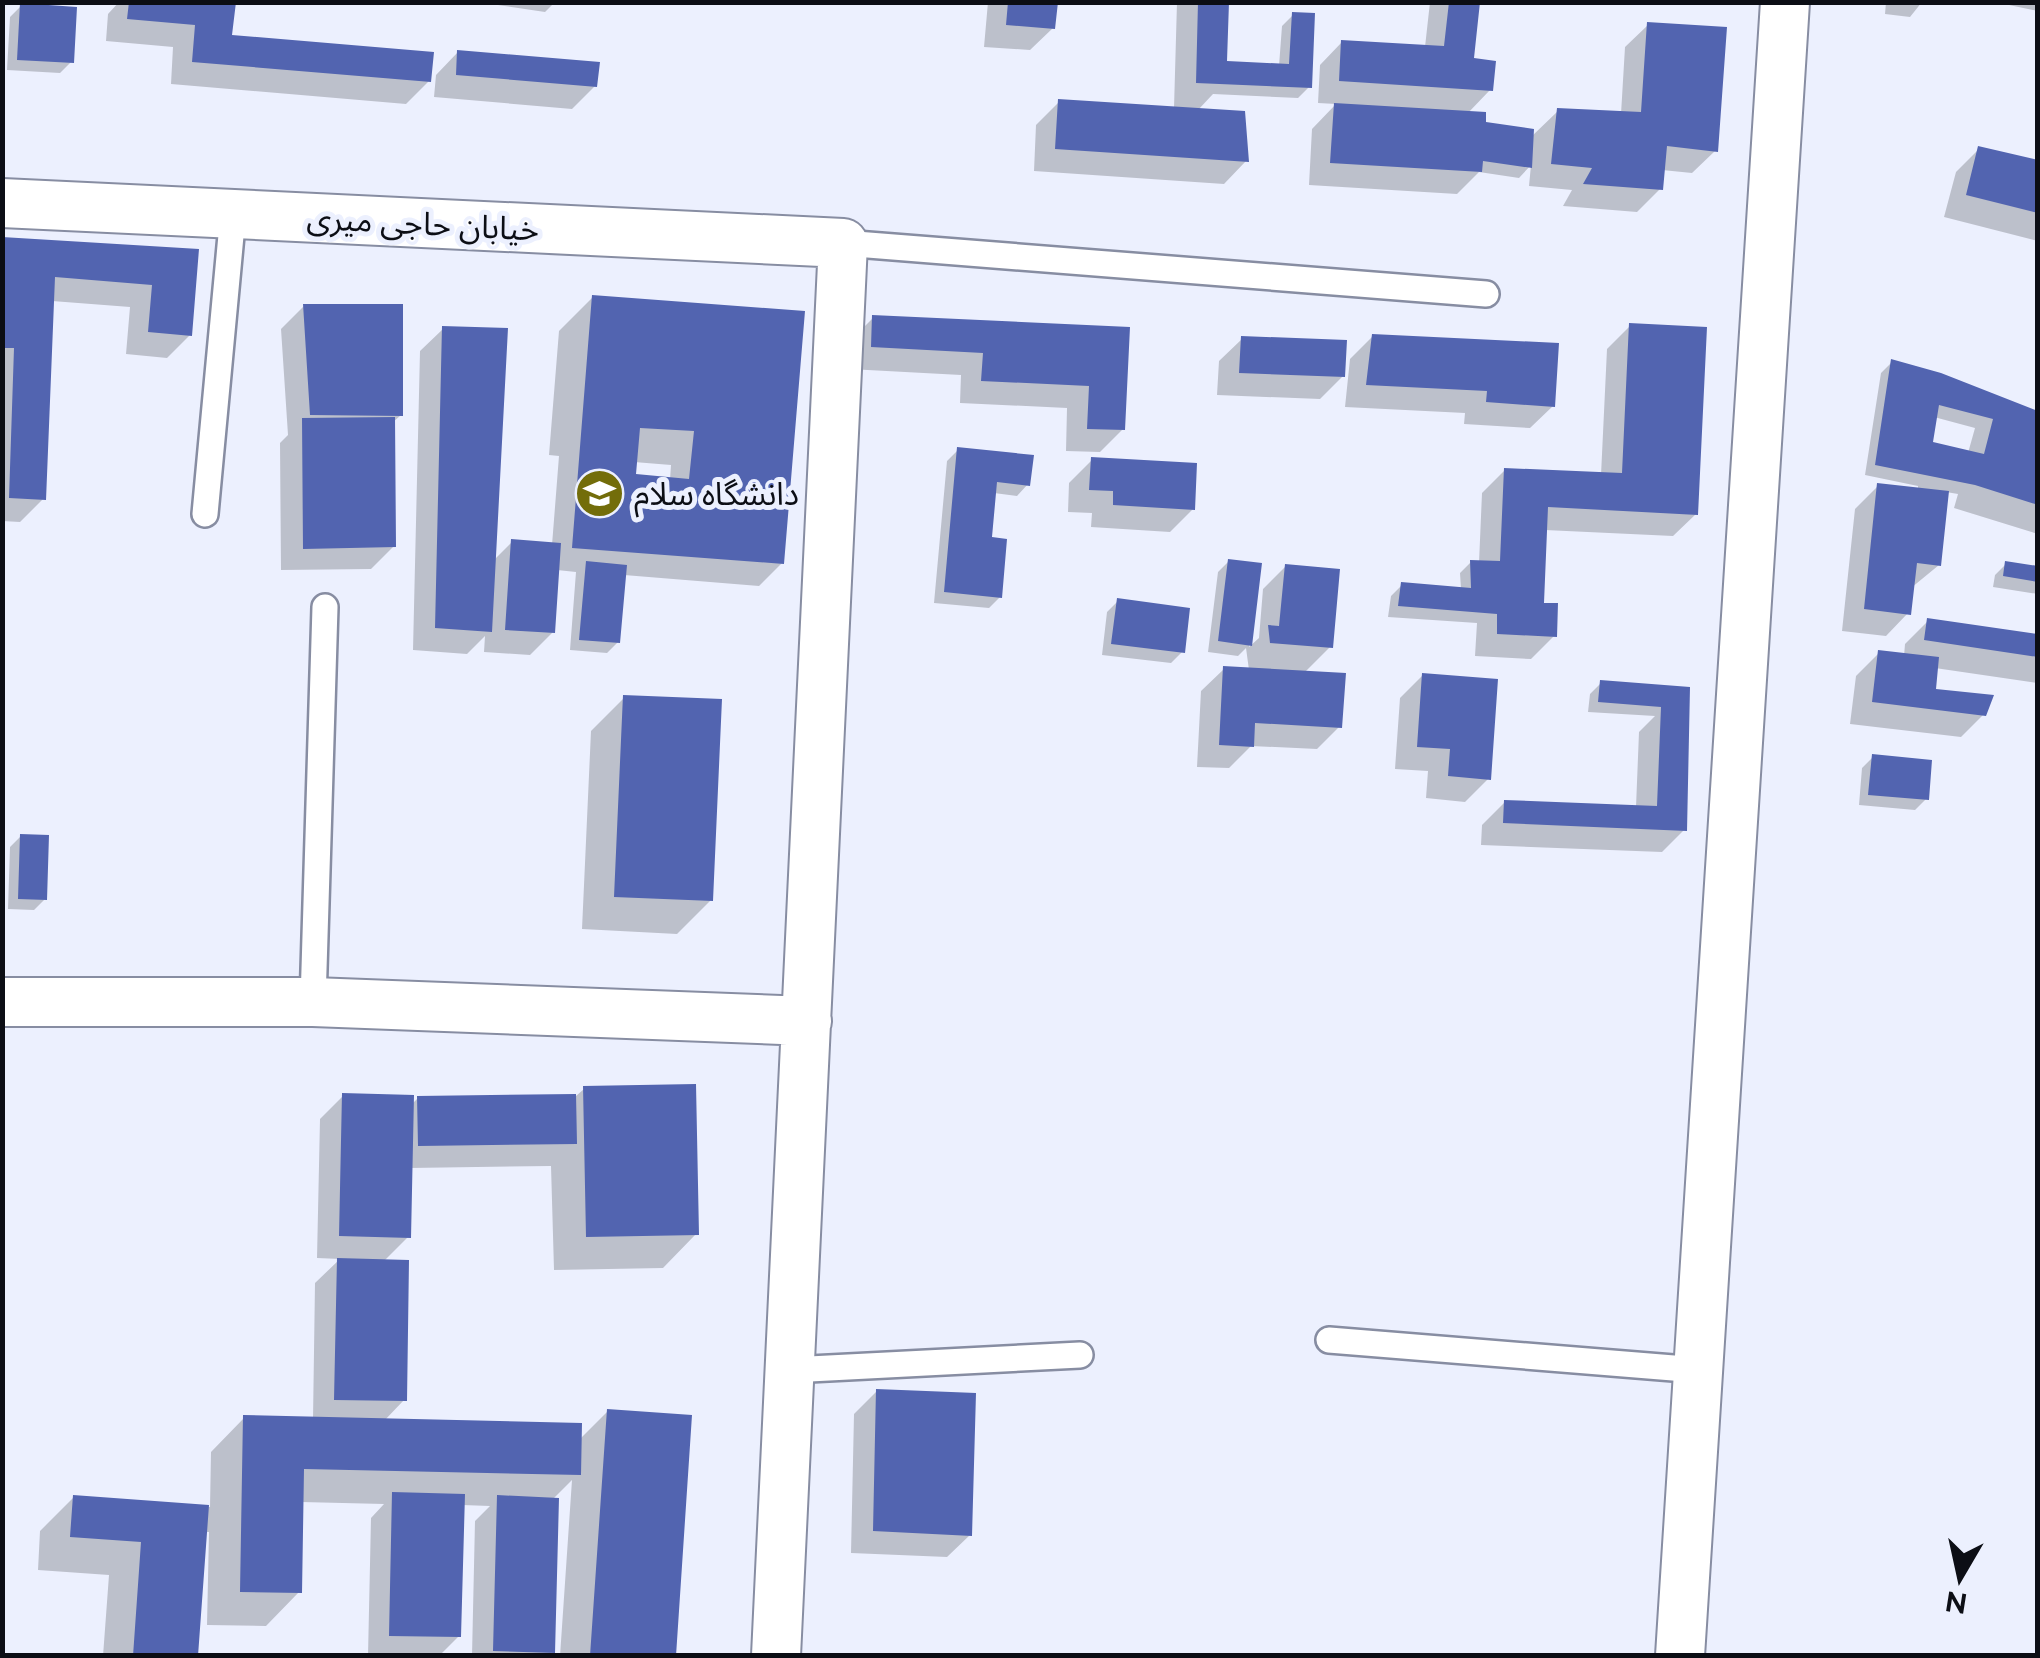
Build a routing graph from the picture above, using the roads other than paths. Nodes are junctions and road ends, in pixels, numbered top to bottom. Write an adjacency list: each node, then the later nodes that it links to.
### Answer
1 (1785, 2): 14 (street)
2 (2, 203): 3 (street, خیابان حاجی میری)
3 (233, 214): 4 (street, خیابان حاجی میری); 6 (lane)
4 (843, 244): 5 (lane); 10 (street)
5 (1486, 294)
6 (204, 514)
7 (325, 607): 9 (lane)
8 (2, 1002): 9 (street)
9 (313, 1002): 10 (street)
10 (808, 1021): 13 (street)
11 (1329, 1340): 14 (lane)
12 (1080, 1356): 13 (lane)
13 (790, 1370): 15 (street)
14 (1698, 1370): 16 (street)
15 (776, 1656)
16 (1680, 1656)

